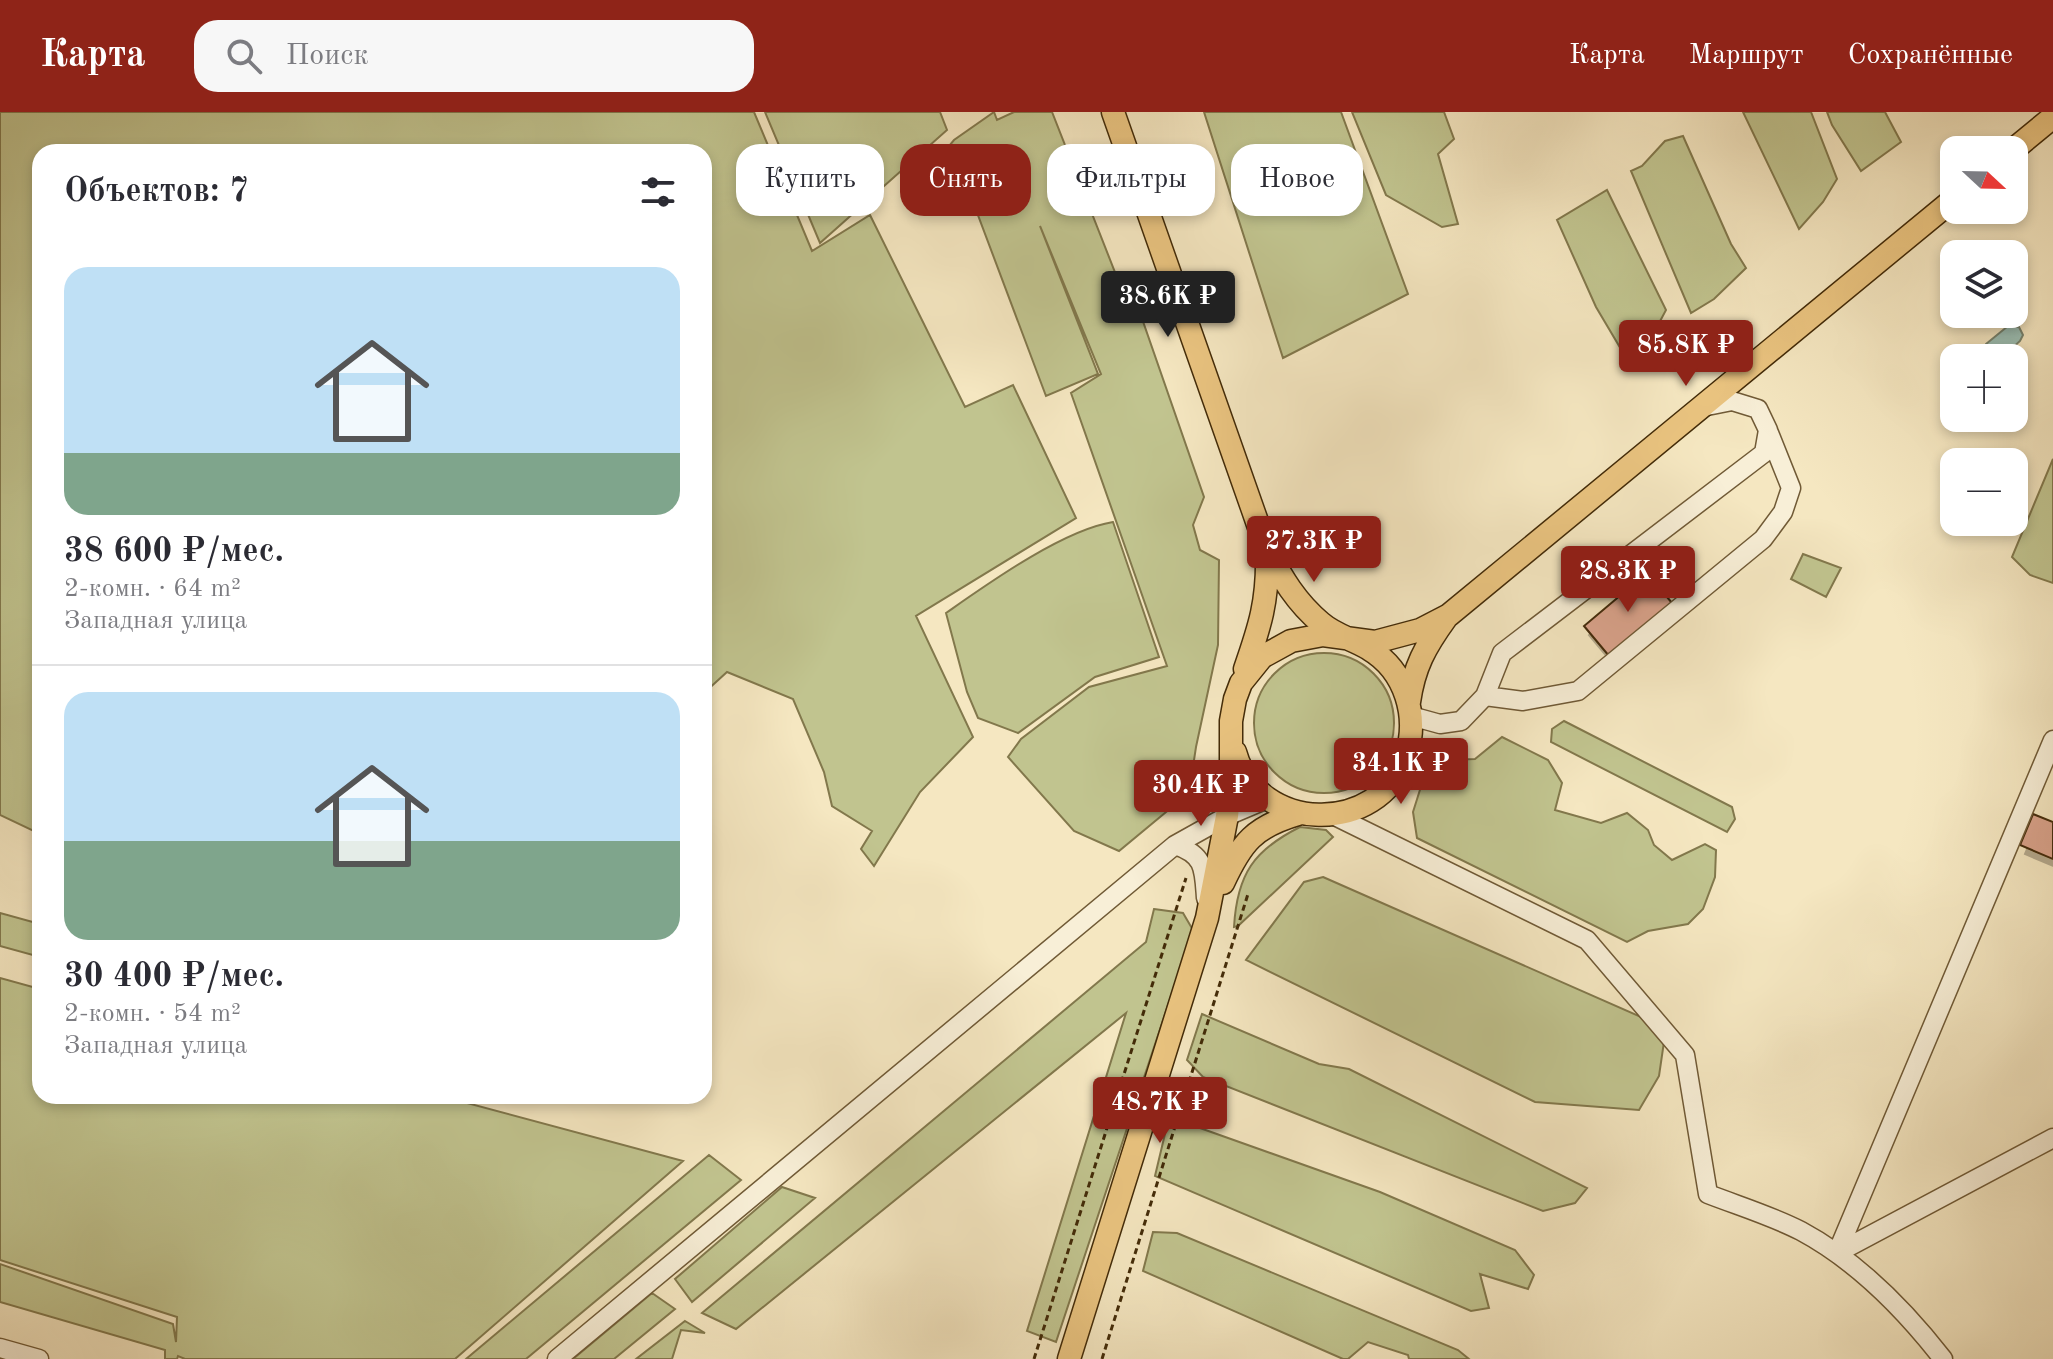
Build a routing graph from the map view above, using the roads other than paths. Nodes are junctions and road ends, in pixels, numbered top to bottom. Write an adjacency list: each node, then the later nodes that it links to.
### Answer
1 (1113, 112): 7 (main road)
2 (2053, 117): 3 (main road)
3 (2028, 138)
4 (1940, 210): 5 (main road)
5 (1699, 407): 6 (lane); 8 (main road)
6 (1768, 430): 10 (lane); 10 (lane)
7 (1267, 550): 9 (main road); 11 (main road)
8 (1449, 615): 9 (main road); 12 (main road)
9 (1340, 637): 11 (main road); 12 (main road)
10 (1485, 696): 12 (lane)
11 (1235, 699): 14 (main road)
12 (1410, 710): 18 (main road)
13 (2053, 740): 22 (lane)
14 (1232, 743): 15 (main road); 17 (main road)
15 (1267, 799): 16 (main road); 17 (lane)
16 (1298, 814): 18 (main road); 20 (main road)
17 (1227, 816): 19 (lane); 20 (main road)
18 (1335, 816): 22 (lane)
19 (1175, 845): 20 (lane); 25 (lane)
20 (1207, 918): 26 (main road)
21 (2053, 1138): 22 (lane)
22 (1837, 1253): 27 (lane)
23 (0, 1348): 24 (lane)
24 (39, 1359)
25 (557, 1359)
26 (1069, 1359)
27 (1943, 1359)

